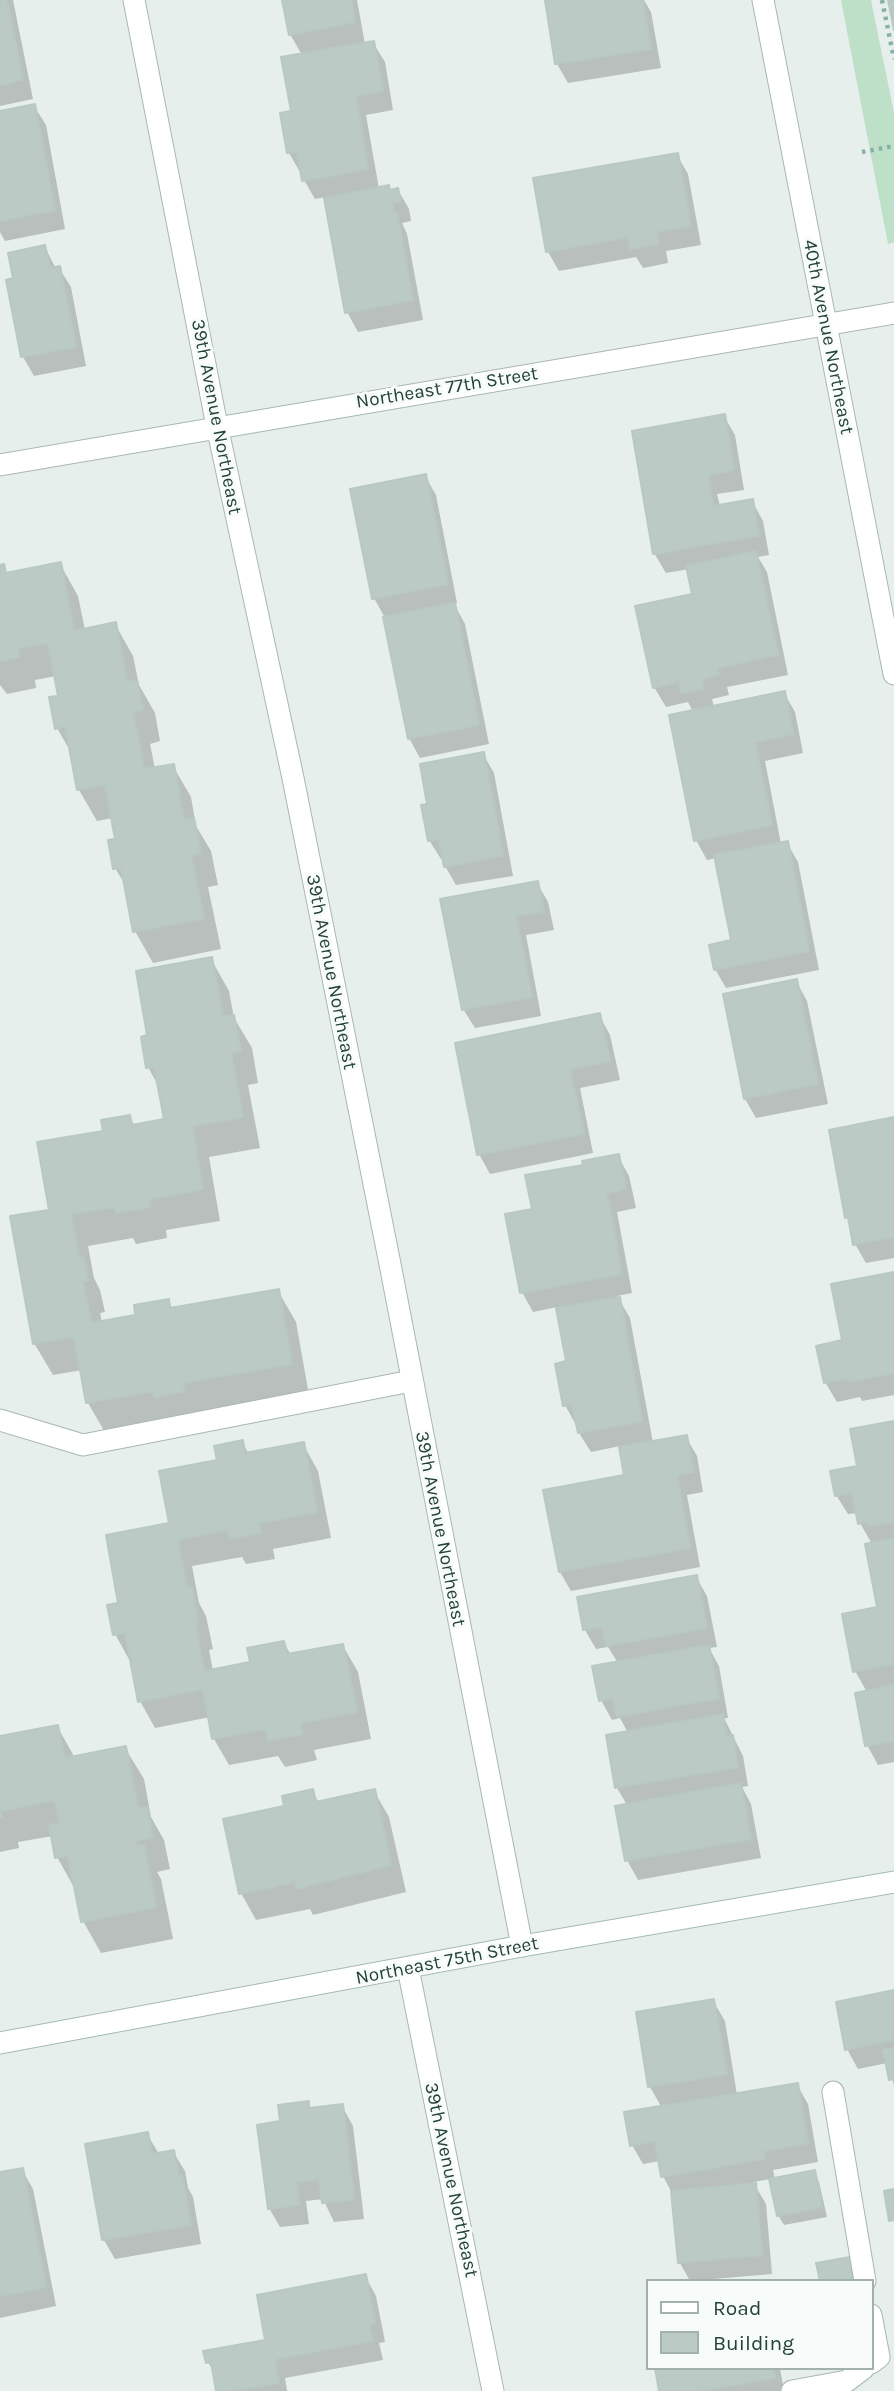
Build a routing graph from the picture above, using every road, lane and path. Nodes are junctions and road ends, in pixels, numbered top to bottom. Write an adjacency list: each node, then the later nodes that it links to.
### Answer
1 (134, 0): 9 (street, 39th Avenue Northeast)
2 (763, 0): 8 (street, 40th Avenue Northeast)
3 (882, 0): 4 (path)
4 (894, 59)
5 (894, 146): 6 (path)
6 (862, 152)
7 (894, 313): 8 (street, Northeast 77th Street)
8 (825, 325): 9 (street, Northeast 77th Street); 11 (street, 40th Avenue Northeast)
9 (217, 426): 10 (street, Northeast 77th Street); 12 (street, 39th Avenue Northeast)
10 (0, 464)
11 (894, 674)
12 (411, 1381): 13 (street); 15 (street, 39th Avenue Northeast)
13 (0, 1420)
14 (894, 1882): 15 (street, Northeast 75th Street)
15 (522, 1946): 16 (street, Northeast 75th Street)
16 (408, 1968): 17 (street, Northeast 75th Street); 23 (street, 39th Avenue Northeast)
17 (0, 2043)
18 (833, 2092): 19 (street)
19 (865, 2279)
20 (873, 2327): 21 (street)
21 (873, 2361)
22 (861, 2370): 24 (street)
23 (493, 2391)
24 (792, 2391)

